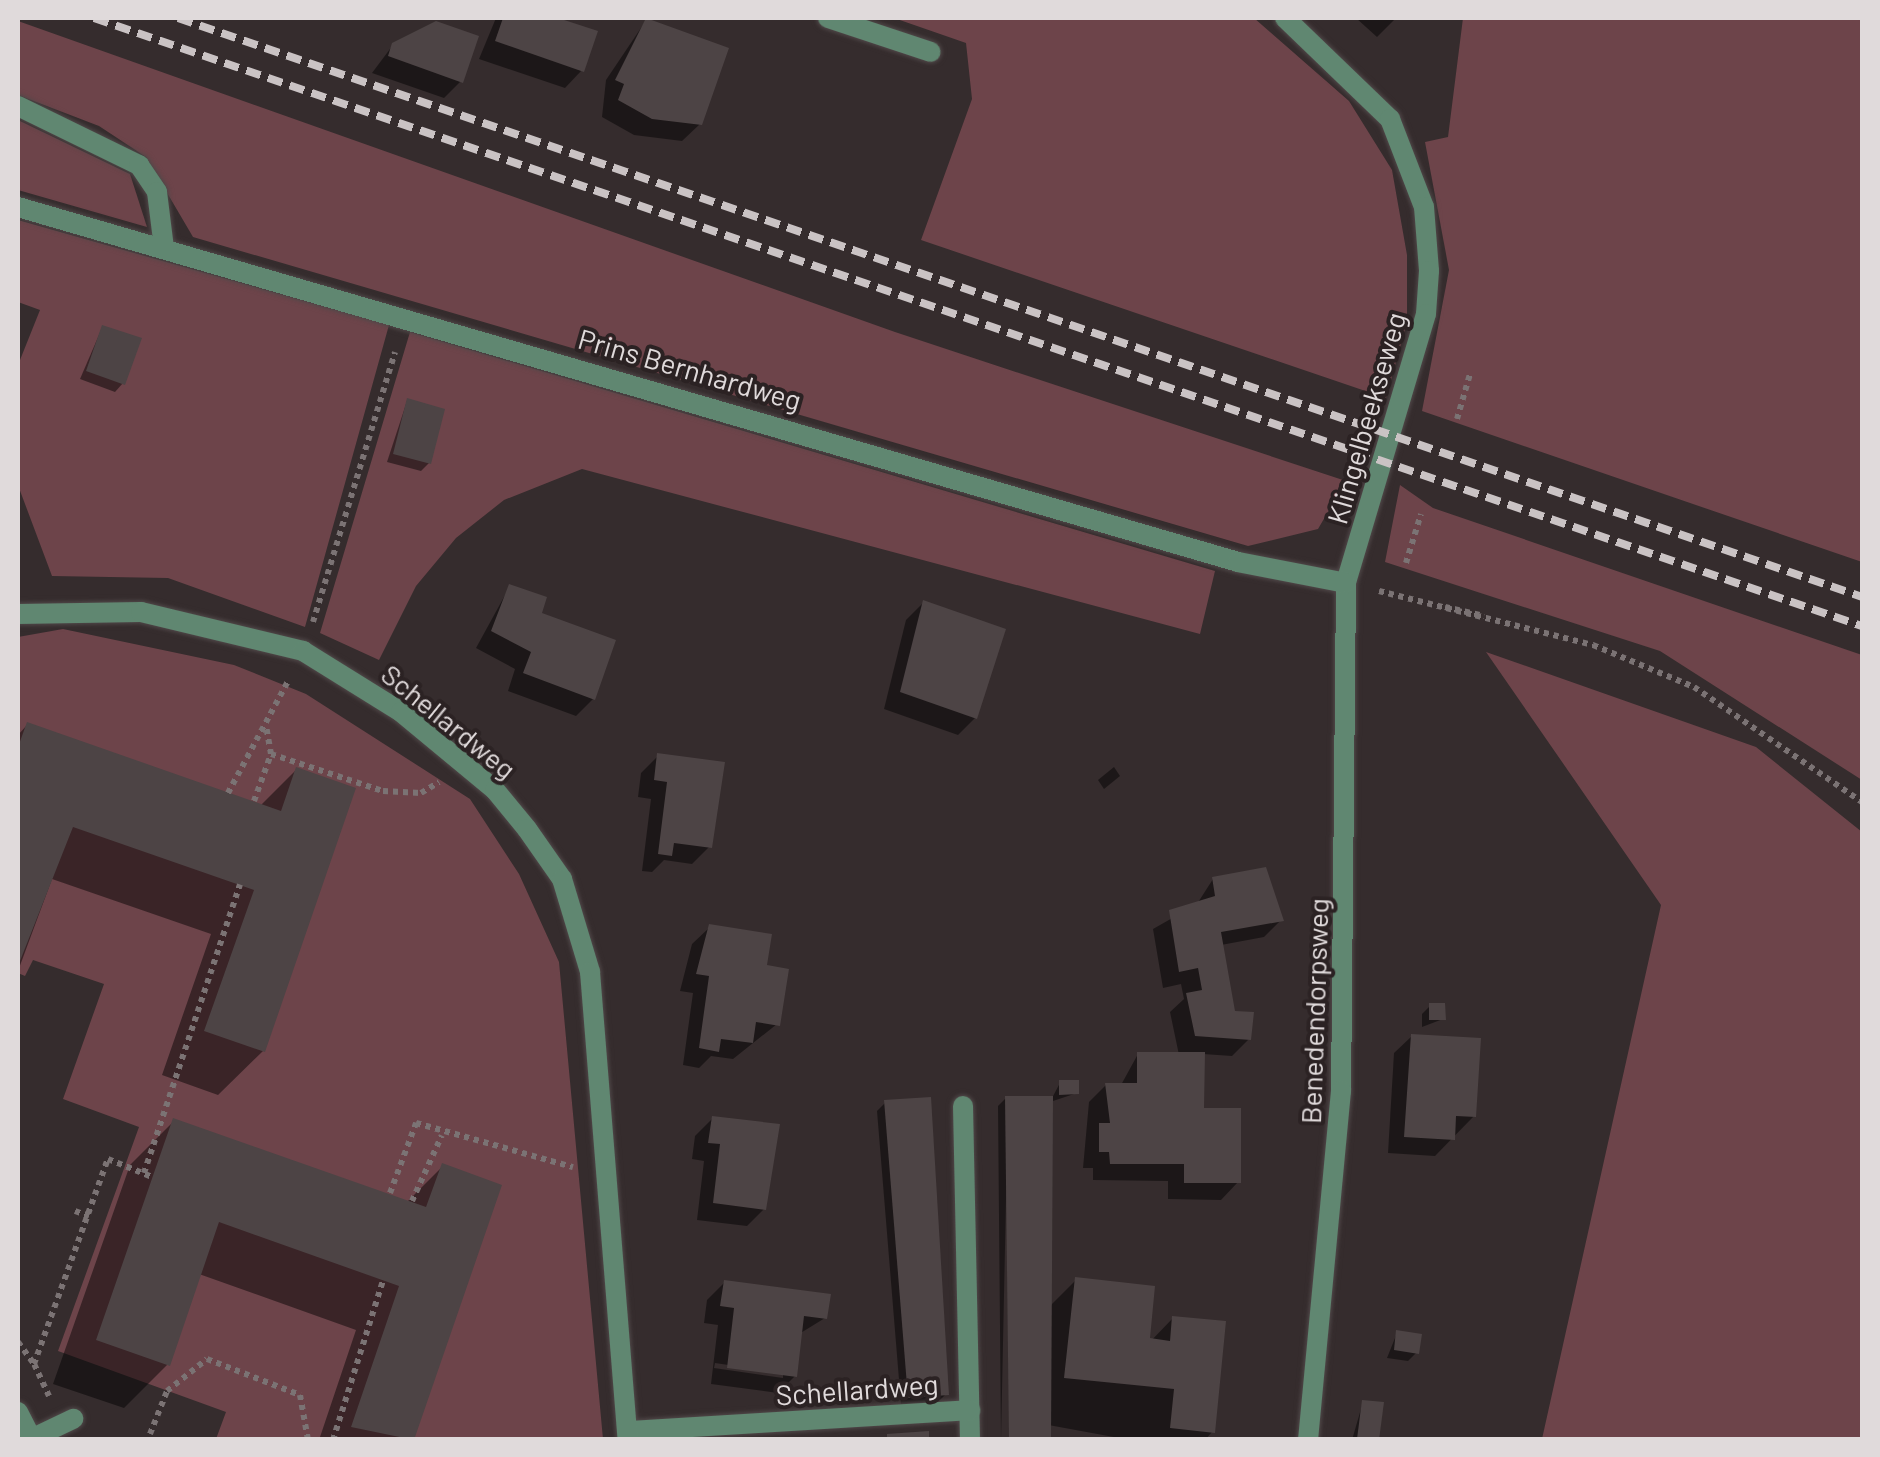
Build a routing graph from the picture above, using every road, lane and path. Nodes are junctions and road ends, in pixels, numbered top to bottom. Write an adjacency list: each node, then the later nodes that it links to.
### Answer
1 (828, 18): 3 (street)
2 (1284, 18): 12 (street, Klingelbeekseweg)
3 (931, 52)
4 (18, 106): 6 (street)
5 (18, 207): 6 (street, Prins Bernhardweg)
6 (164, 248): 7 (street, Prins Bernhardweg)
7 (406, 314): 12 (street, Prins Bernhardweg); 14 (path)
8 (1470, 374): 9 (path)
9 (1457, 418)
10 (1421, 514): 11 (path)
11 (1406, 563)
12 (1346, 584): 20 (path); 43 (street, Benedendorpsweg)
13 (18, 614): 14 (street, Schellardweg)
14 (303, 652): 15 (path); 17 (street, Schellardweg)
15 (266, 724): 16 (path); 18 (path)
16 (271, 754): 17 (path); 19 (path)
17 (462, 762): 25 (street, Schellardweg)
18 (228, 792)
19 (254, 801)
20 (1862, 802)
21 (240, 885): 24 (path)
22 (963, 1106): 34 (street, Schellardweg)
23 (442, 1135): 25 (path); 27 (path); 28 (path)
24 (144, 1174): 26 (path); 30 (path)
25 (608, 1176): 38 (street, Schellardweg)
26 (152, 1177)
27 (390, 1193)
28 (412, 1201)
29 (75, 1211): 30 (path)
30 (90, 1216): 33 (path)
31 (382, 1280): 41 (path)
32 (18, 1342): 33 (path)
33 (34, 1364): 39 (path)
34 (970, 1410): 38 (street, Schellardweg); 42 (street, Schellardweg)
35 (18, 1412): 39 (street)
36 (73, 1418): 39 (street)
37 (150, 1434): 40 (path)
38 (628, 1435)
39 (32, 1439)
40 (308, 1440)
41 (333, 1440)
42 (970, 1440)
43 (1308, 1440)

